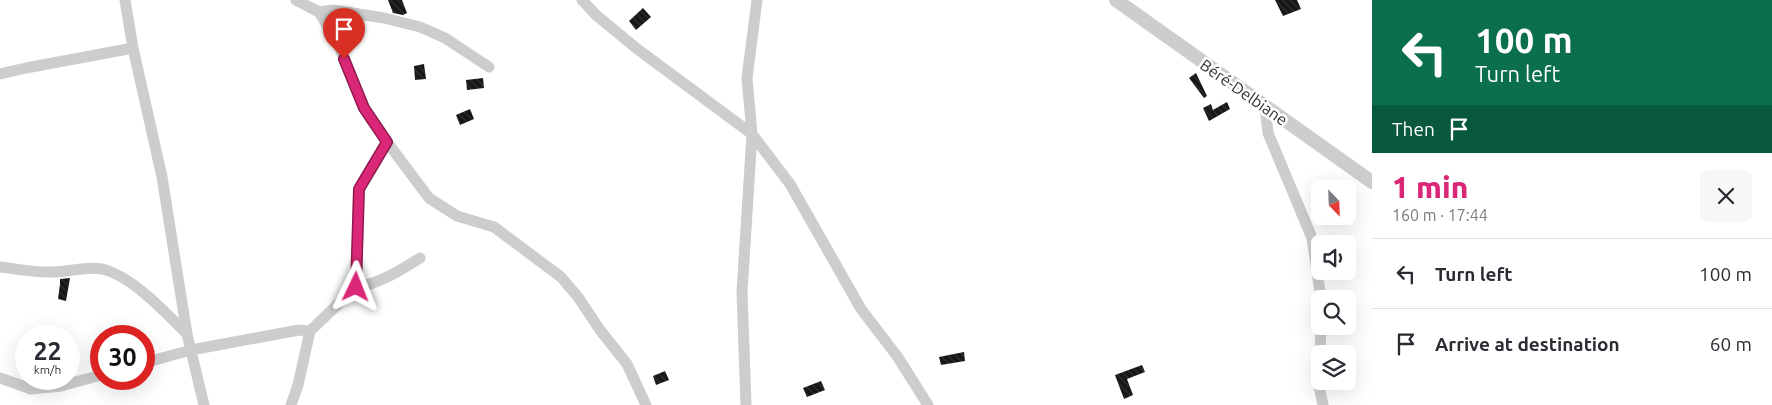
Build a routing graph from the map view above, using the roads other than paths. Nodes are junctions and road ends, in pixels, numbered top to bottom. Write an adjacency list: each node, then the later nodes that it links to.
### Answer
1 (125, 0): 7 (street)
2 (296, 0): 6 (street)
3 (582, 0): 11 (street)
4 (757, 0): 11 (street)
5 (1116, 0): 10 (street, Béré-Delbiane)
6 (319, 12): 8 (street); 12 (street)
7 (132, 48): 9 (street); 19 (street)
8 (490, 67)
9 (0, 74)
10 (1265, 107): 13 (street, Béré-Delbiane); 17 (street)
11 (752, 134): 28 (street); 29 (street)
12 (387, 142): 16 (street); 27 (street)
13 (1372, 182)
14 (420, 258): 16 (street)
15 (0, 267): 19 (street)
16 (356, 287): 18 (street)
17 (1320, 290)
18 (310, 331): 21 (street); 26 (street)
19 (186, 334): 21 (street)
20 (1320, 335): 30 (street)
21 (191, 350): 22 (street); 25 (street)
22 (155, 360)
23 (0, 378): 24 (street)
24 (90, 378)
25 (204, 405)
26 (291, 405)
27 (646, 405)
28 (746, 405)
29 (928, 405)
30 (1323, 405)

